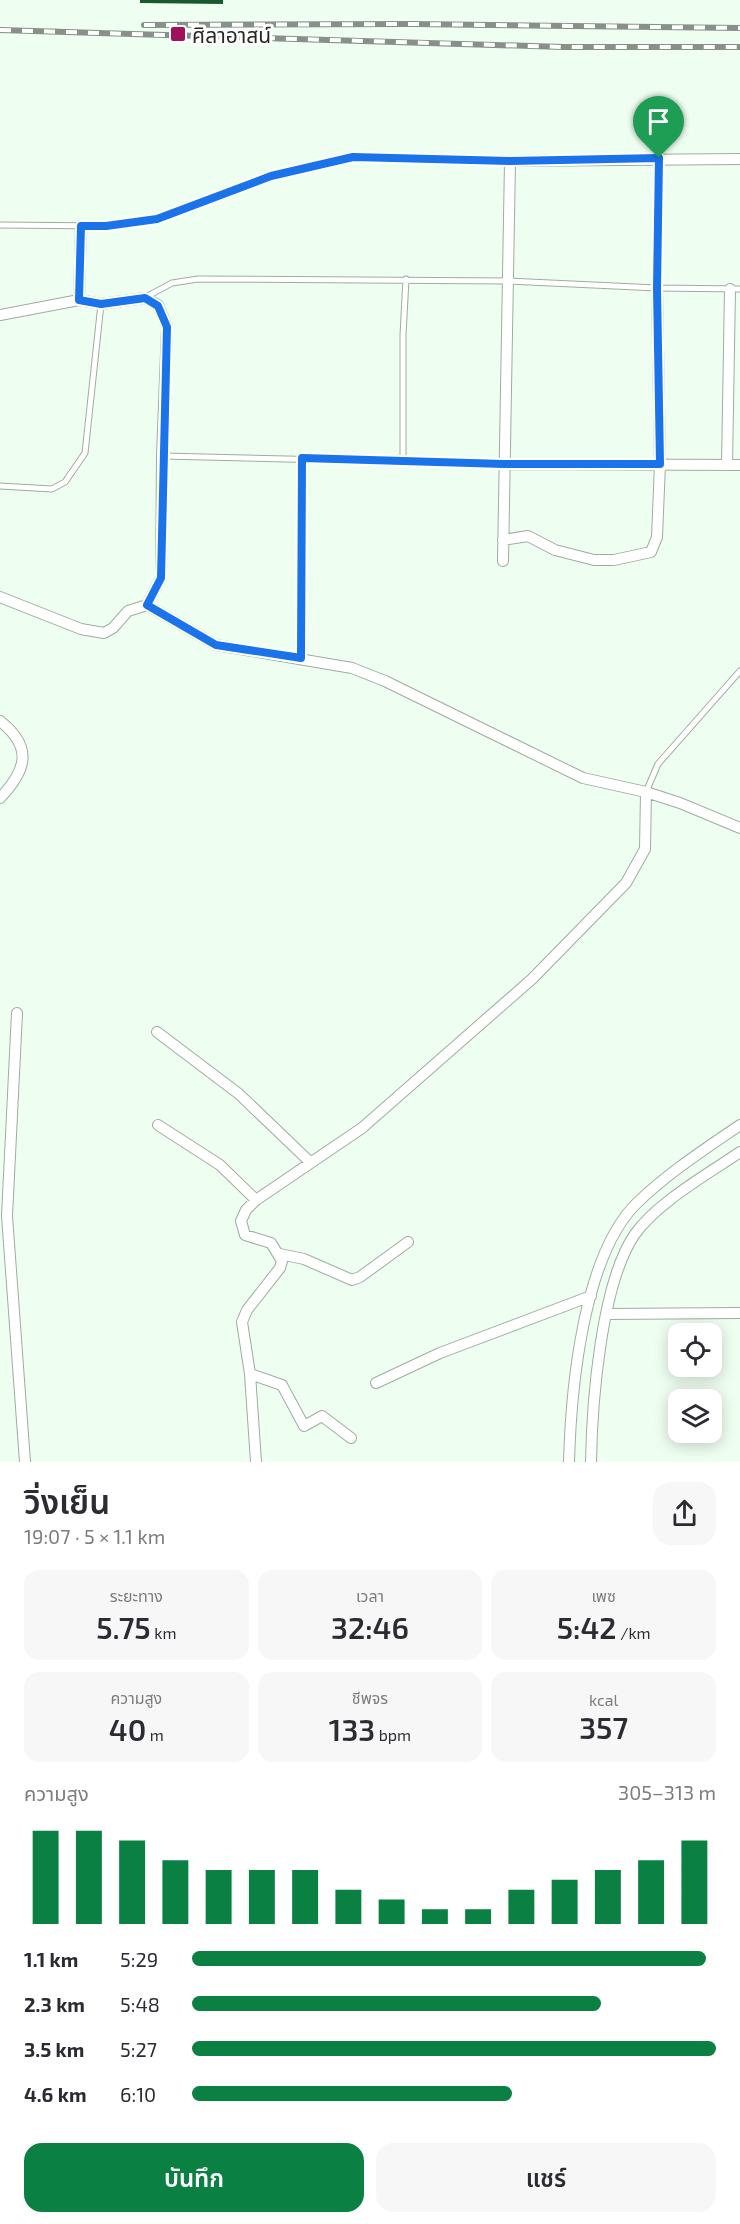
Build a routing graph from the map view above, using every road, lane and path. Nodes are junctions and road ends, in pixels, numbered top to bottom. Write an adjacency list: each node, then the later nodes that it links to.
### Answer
1 (659, 158): 2 (street); 3 (street); 8 (lane)
2 (740, 159)
3 (510, 161): 5 (lane); 7 (street)
4 (0, 225): 5 (lane)
5 (81, 226): 11 (street)
6 (406, 279): 7 (lane); 10 (lane); 16 (lane)
7 (508, 280): 8 (lane); 17 (street)
8 (657, 288): 9 (lane); 18 (street)
9 (735, 289): 19 (street)
10 (145, 298): 12 (street); 14 (street)
11 (79, 300): 12 (street); 13 (street)
12 (101, 304): 21 (lane)
13 (0, 315)
14 (162, 456): 15 (lane); 25 (street)
15 (302, 458): 16 (lane); 26 (lane)
16 (404, 460): 17 (lane)
17 (504, 464): 18 (street); 22 (street)
18 (660, 464): 19 (street); 22 (street)
19 (727, 465): 20 (street)
20 (740, 465)
21 (0, 486)
22 (503, 540): 23 (street)
23 (503, 561)
24 (0, 597): 25 (street)
25 (147, 605): 26 (street)
26 (301, 658): 29 (street)
27 (740, 671): 29 (lane)
28 (0, 721): 30 (street)
29 (646, 792): 31 (street); 38 (street)
30 (0, 798)
31 (740, 828)
32 (17, 1012): 49 (street)
33 (157, 1032): 38 (street)
34 (158, 1125): 40 (street)
35 (740, 1125): 36 (street)
36 (710, 1146): 39 (street); 43 (street)
37 (740, 1152): 39 (street)
38 (310, 1162): 40 (street)
39 (722, 1164): 45 (street)
40 (256, 1200): 42 (street)
41 (408, 1242): 42 (street)
42 (280, 1254): 46 (street)
43 (591, 1296): 47 (street); 51 (street)
44 (740, 1313): 45 (street)
45 (606, 1314): 52 (street)
46 (250, 1374): 48 (street); 50 (street)
47 (376, 1383)
48 (351, 1438)
49 (25, 1462)
50 (256, 1462)
51 (569, 1462)
52 (591, 1462)

